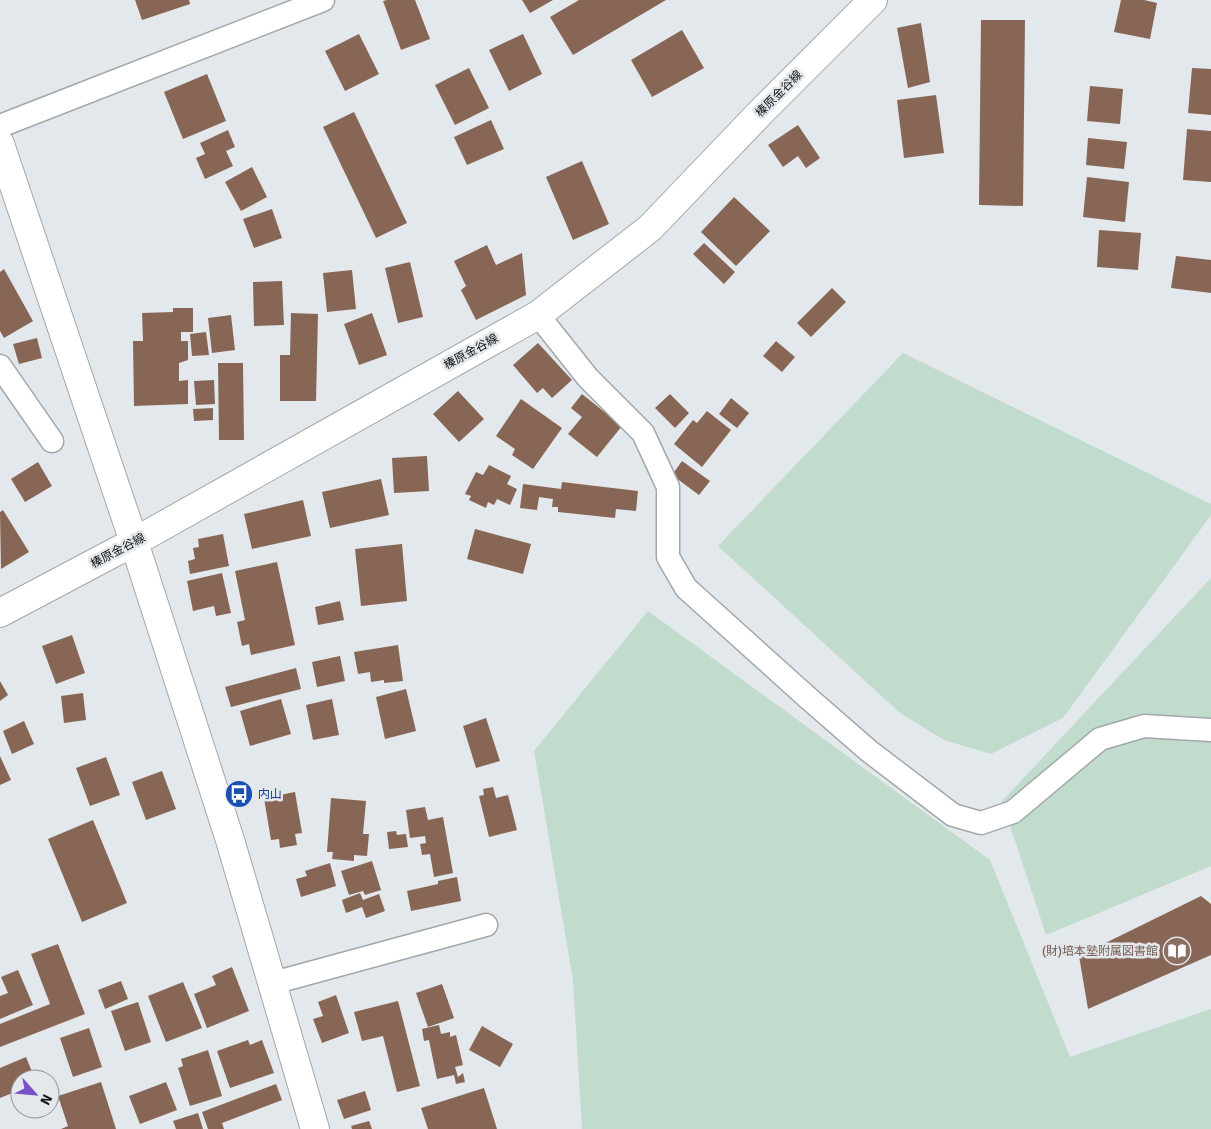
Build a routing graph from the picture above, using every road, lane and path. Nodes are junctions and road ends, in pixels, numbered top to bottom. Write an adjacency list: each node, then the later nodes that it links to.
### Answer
1 (323, 0): 3 (street)
2 (873, 0): 5 (main road, 榛原金谷線)
3 (0, 126)
4 (0, 144): 8 (main road)
5 (538, 315): 8 (main road, 榛原金谷線); 10 (street)
6 (0, 366): 7 (street)
7 (52, 441)
8 (134, 542): 9 (main road, 榛原金谷線); 12 (main road)
9 (0, 613)
10 (1211, 730)
11 (486, 925): 12 (street)
12 (273, 983): 13 (main road)
13 (315, 1129)

